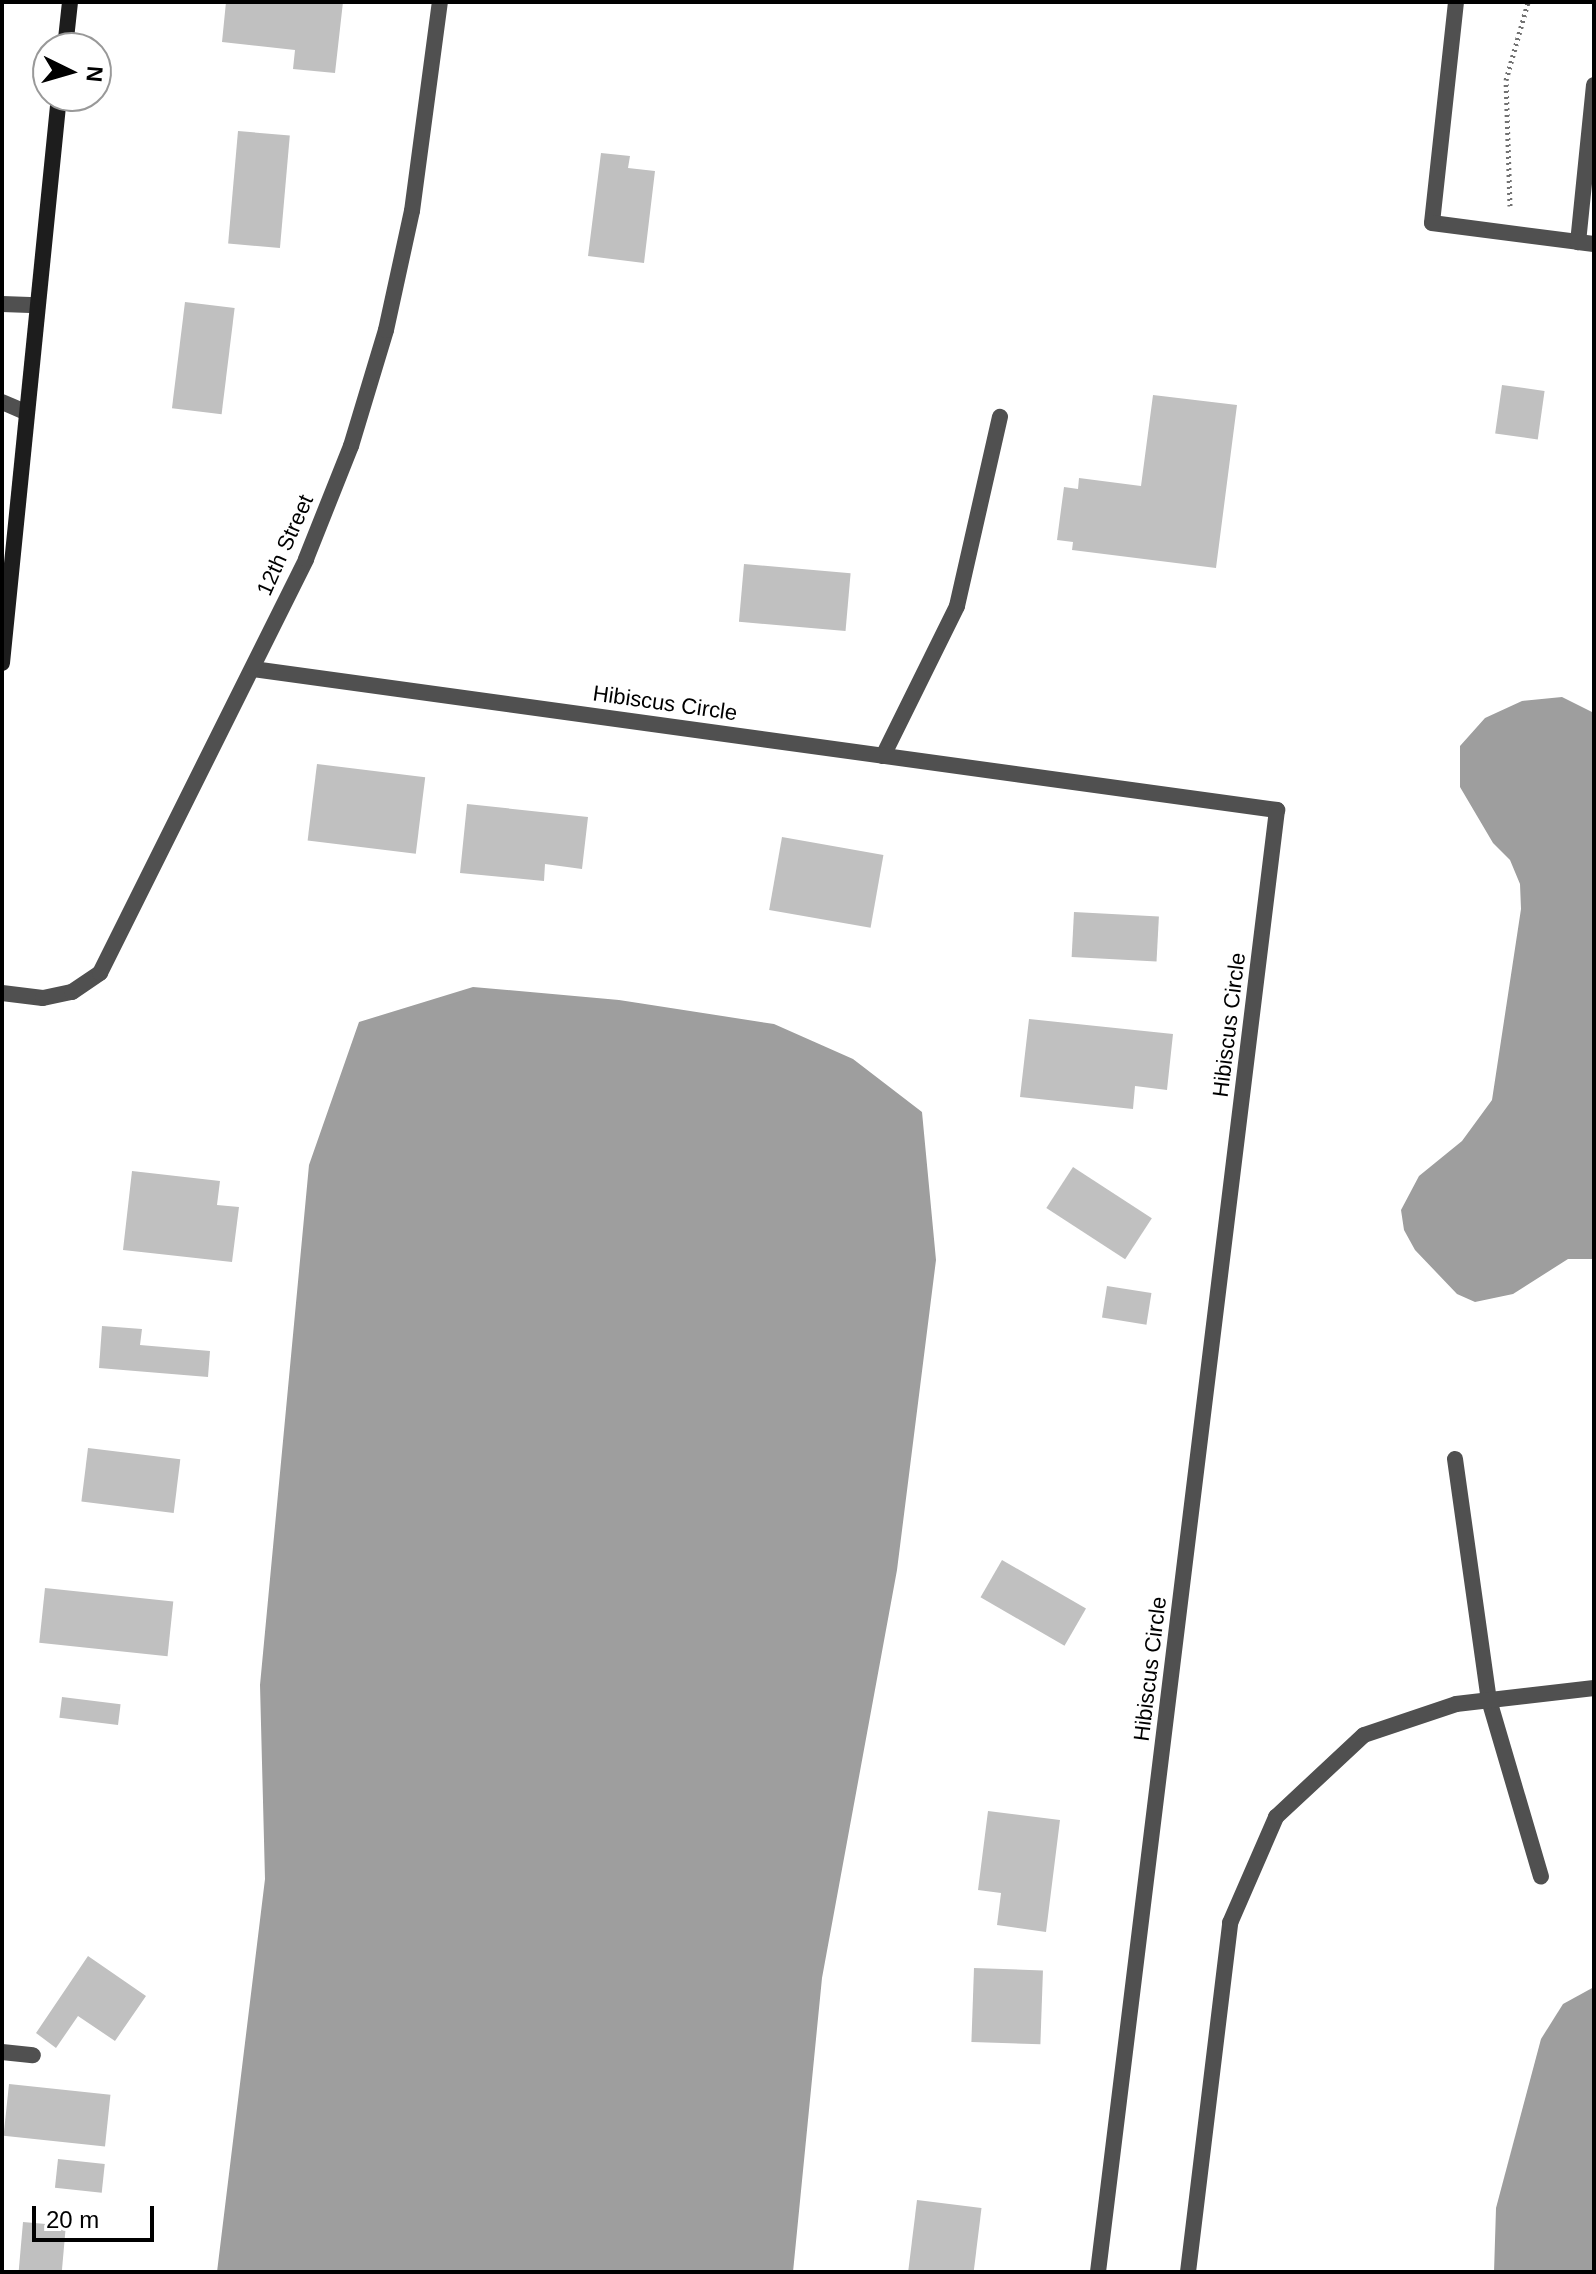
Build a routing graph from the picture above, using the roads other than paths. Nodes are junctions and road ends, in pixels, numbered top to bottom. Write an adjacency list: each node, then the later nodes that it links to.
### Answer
1 (70, 2): 4 (street)
2 (440, 2): 14 (street, 12th Street)
3 (1456, 2): 7 (street)
4 (67, 32)
5 (1594, 85): 7 (street)
6 (57, 112): 9 (street)
7 (1586, 243)
8 (2, 304): 9 (street)
9 (37, 305): 11 (street)
10 (2, 402): 11 (street)
11 (25, 412): 13 (street)
12 (1000, 417): 15 (street)
13 (2, 663)
14 (253, 669): 15 (street, Hibiscus Circle); 16 (street, 12th Street)
15 (883, 756): 23 (street, Hibiscus Circle)
16 (2, 993)
17 (1455, 1459): 19 (street)
18 (1594, 1688): 19 (street)
19 (1489, 1700): 20 (street); 24 (street)
20 (1541, 1877)
21 (2, 2052): 22 (street)
22 (33, 2055)
23 (1098, 2272)
24 (1188, 2272)

